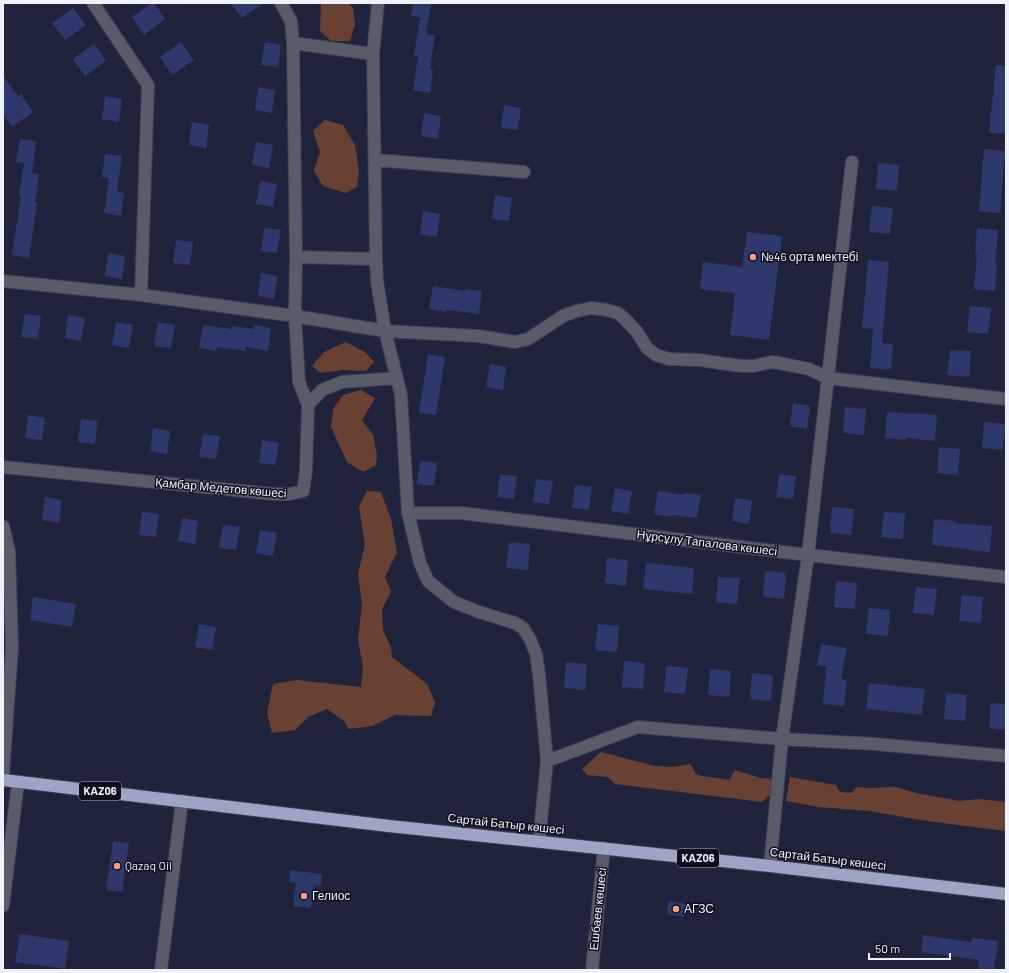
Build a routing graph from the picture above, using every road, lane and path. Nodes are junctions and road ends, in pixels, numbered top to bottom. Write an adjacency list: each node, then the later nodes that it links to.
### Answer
1 (93, 3): 12 (street)
2 (281, 3): 4 (street)
3 (378, 3): 5 (street)
4 (293, 43): 5 (street); 9 (street)
5 (373, 54): 6 (street)
6 (374, 160): 8 (street); 10 (street)
7 (852, 162): 16 (street)
8 (524, 172)
9 (296, 257): 10 (street); 13 (street)
10 (376, 259): 14 (street)
11 (3, 281): 12 (street)
12 (141, 295): 13 (street)
13 (295, 316): 14 (street); 18 (street)
14 (385, 331): 15 (street); 16 (street)
15 (397, 378): 18 (street); 20 (street)
16 (828, 378): 17 (street); 22 (street)
17 (1006, 399)
18 (308, 405): 19 (street, Қамбар Медетов көшесі)
19 (3, 467)
20 (408, 513): 22 (street, Нұрсұлу Тапалова көшесі); 27 (street)
21 (3, 526): 24 (street)
22 (808, 555): 23 (street, Нұрсұлу Тапалова көшесі); 25 (street)
23 (1006, 577)
24 (8, 647): 28 (street)
25 (782, 739): 26 (street); 27 (street); 34 (street)
26 (1006, 756)
27 (547, 761): 32 (street)
28 (3, 774)
29 (3, 780): 30 (highway, Сартай Батыр көшесі / KАZ06)
30 (18, 782): 31 (highway, Сартай Батыр көшесі / KАZ06); 36 (street)
31 (182, 801): 32 (highway, Сартай Батыр көшесі / KАZ06); 37 (street)
32 (539, 842): 33 (highway, Сартай Батыр көшесі / KАZ06)
33 (604, 848): 34 (highway, Сартай Батыр көшесі / KАZ06); 38 (street, Ешбаев көшесі)
34 (770, 866): 35 (highway, Сартай Батыр көшесі / KАZ06)
35 (1006, 894)
36 (3, 906)
37 (161, 970)
38 (592, 970)

